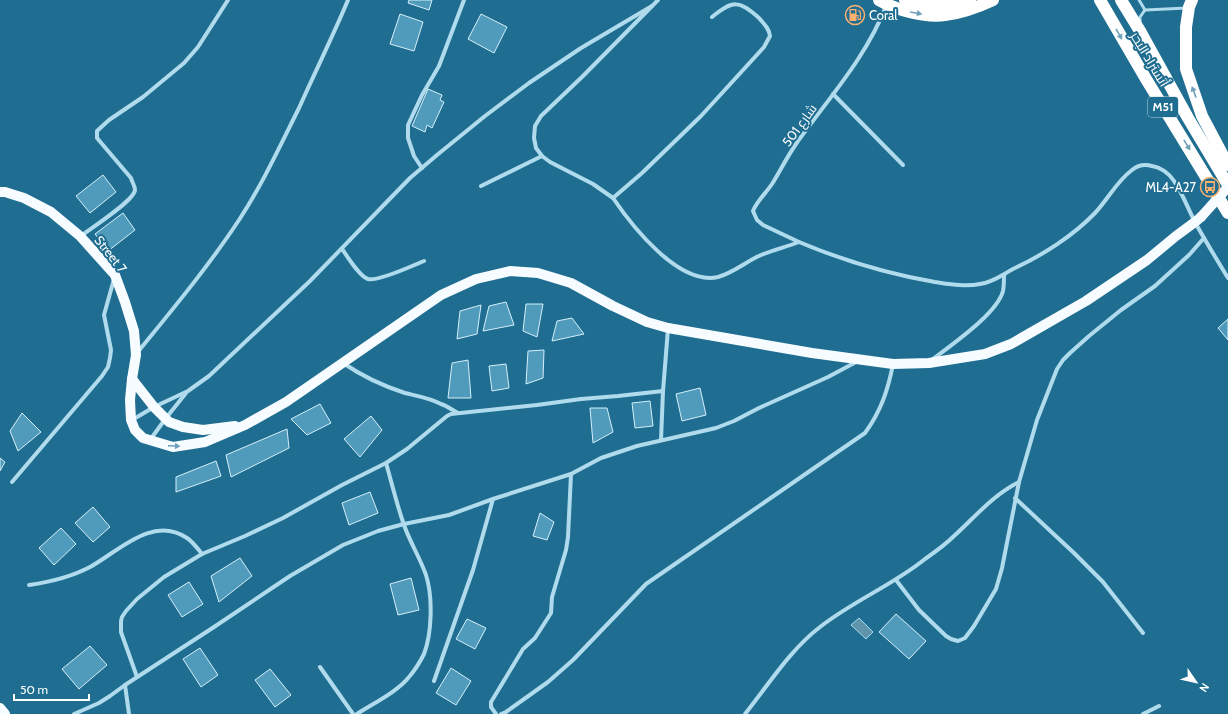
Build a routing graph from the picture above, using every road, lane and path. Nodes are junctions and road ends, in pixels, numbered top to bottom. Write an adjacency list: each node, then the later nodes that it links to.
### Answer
1 (228, 0): 28 (street)
2 (348, 0): 37 (street)
3 (464, 0): 21 (street)
4 (658, 0): 13 (street)
5 (906, 0): 6 (highway)
6 (970, 0)
7 (993, 0): 11 (highway, one-way to 7)
8 (1100, 0): 26 (highway, أتستراد البحر / M51, one-way to 26)
9 (1121, 0): 16 (highway, أتستراد البحر / M51)
10 (1139, 0): 14 (lane)
11 (884, 1): 17 (street, شارع 501)
12 (1191, 4): 14 (lane); 20 (highway, one-way to 12)
13 (652, 6): 18 (street); 21 (street)
14 (1145, 10): 16 (lane)
15 (712, 17): 25 (street)
16 (1140, 31): 23 (highway, أتستراد البحر / M51)
17 (833, 94): 19 (street); 30 (street, شارع 501)
18 (542, 156): 22 (street); 25 (street)
19 (903, 165)
20 (1228, 165)
21 (422, 168): 31 (street)
22 (481, 186)
23 (1228, 186): 27 (main road, bridge)
24 (0, 192): 28 (main road, Street 7)
25 (613, 198): 30 (street)
26 (1228, 213)
27 (1198, 220): 29 (street); 34 (street); 40 (main road)
28 (80, 236): 33 (main road, Street 7)
29 (1204, 238): 35 (street); 55 (street)
30 (799, 242): 34 (street)
31 (342, 249): 32 (street); 43 (street)
32 (424, 261)
33 (115, 274): 37 (main road, Street 7); 54 (street)
34 (1004, 275): 40 (street)
35 (1228, 278)
36 (668, 328): 38 (main road); 39 (main road); 44 (street)
37 (136, 355): 42 (main road, Street 7)
38 (860, 360): 41 (main road); 50 (street)
39 (343, 362): 46 (street); 49 (main road)
40 (929, 363): 41 (main road)
41 (893, 364): 75 (street)
42 (132, 379): 45 (main road); 48 (main road, Street 7)
43 (188, 391): 45 (street); 47 (street)
44 (663, 391): 46 (street); 50 (street)
45 (154, 407): 47 (main road); 48 (street)
46 (458, 413): 52 (street)
47 (166, 418): 49 (main road); 51 (street)
48 (132, 420): 51 (main road)
49 (245, 425): 51 (main road, one-way to 49)
50 (661, 440): 53 (street)
51 (149, 441)
52 (386, 463): 58 (street); 59 (street)
53 (571, 474): 57 (street); 74 (street)
54 (12, 482)
55 (1019, 482): 56 (street); 60 (street)
56 (1015, 498): 60 (street); 62 (street)
57 (494, 499): 58 (street); 65 (street)
58 (404, 524): 64 (street); 73 (street)
59 (202, 554): 61 (street); 64 (street)
60 (896, 580): 76 (street)
61 (28, 585)
62 (1143, 634)
63 (320, 667): 72 (street)
64 (137, 677): 66 (street)
65 (434, 681)
66 (125, 684): 70 (street); 71 (street)
67 (1159, 706): 77 (street)
68 (0, 708): 69 (main road)
69 (5, 714)
70 (74, 714)
71 (130, 714)
72 (353, 714)
73 (357, 714)
74 (496, 714)
75 (501, 714)
76 (745, 714)
77 (1143, 714)

